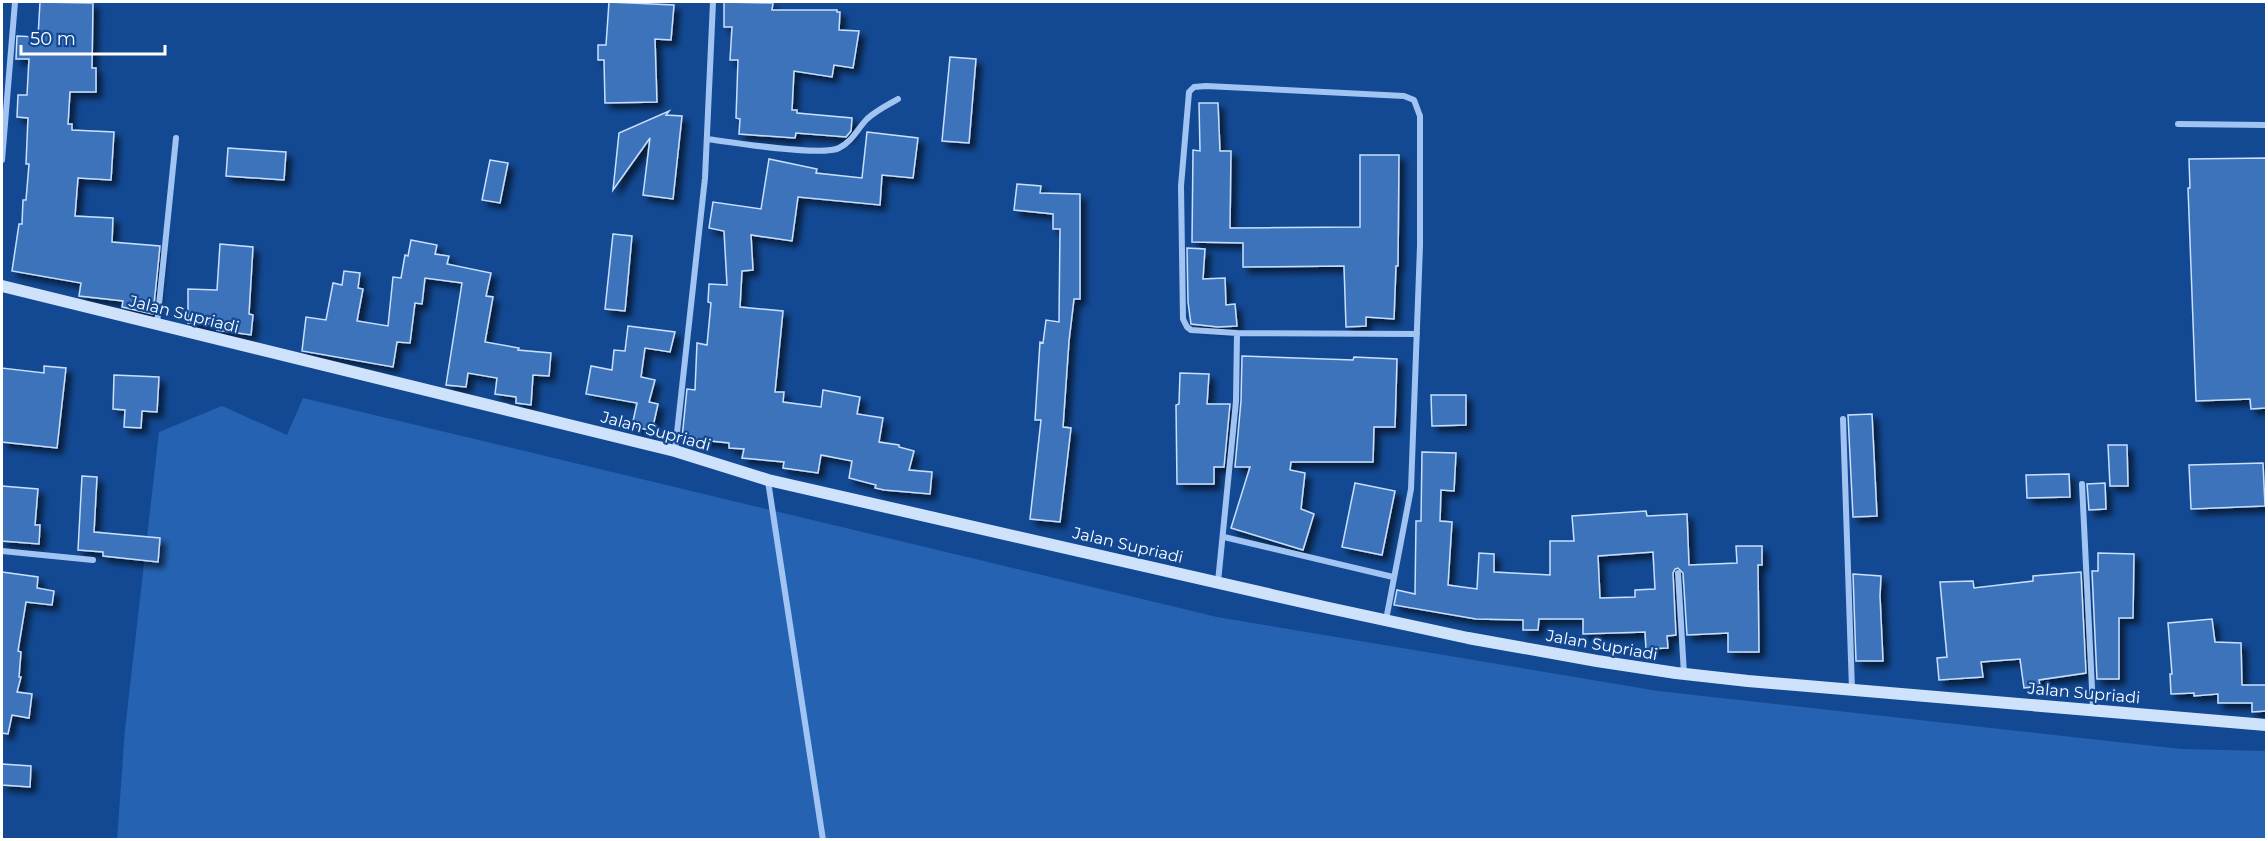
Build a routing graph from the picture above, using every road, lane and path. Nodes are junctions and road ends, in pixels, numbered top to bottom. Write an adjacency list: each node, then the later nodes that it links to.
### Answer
1 (15, 2): 8 (street)
2 (713, 2): 7 (street)
3 (898, 99): 7 (street)
4 (2178, 124): 5 (street)
5 (2266, 125)
6 (176, 138): 10 (street)
7 (707, 139): 14 (street)
8 (2, 160)
9 (2, 286): 10 (main road, Jalan Supriadi)
10 (157, 324): 14 (main road, Jalan Supriadi)
11 (1237, 333): 12 (street); 12 (street); 17 (street)
12 (1417, 334): 21 (street)
13 (1843, 419): 25 (street)
14 (675, 451): 15 (main road, Jalan Supriadi)
15 (768, 480): 22 (main road, Jalan Supriadi); 28 (street)
16 (2082, 484): 26 (street)
17 (1224, 537): 21 (street); 22 (street)
18 (2, 551): 19 (street)
19 (93, 560)
20 (1678, 573): 24 (street)
21 (1393, 577): 23 (street)
22 (1218, 583): 23 (main road, Jalan Supriadi)
23 (1386, 620): 24 (main road, Jalan Supriadi)
24 (1684, 674): 25 (main road, Jalan Supriadi)
25 (1852, 690): 26 (main road, Jalan Supriadi)
26 (2093, 709): 27 (main road, Jalan Supriadi)
27 (2266, 725)
28 (823, 840)

